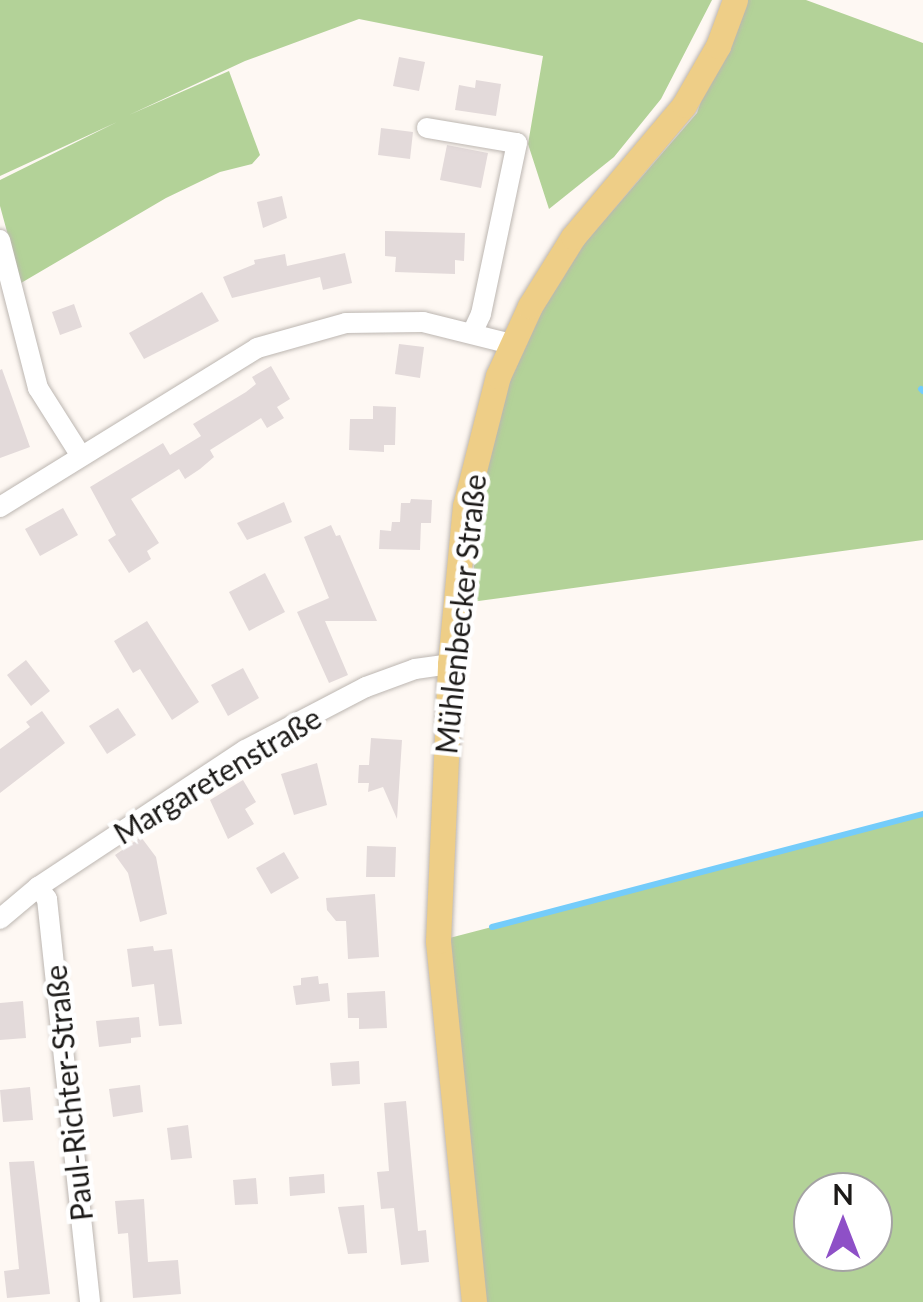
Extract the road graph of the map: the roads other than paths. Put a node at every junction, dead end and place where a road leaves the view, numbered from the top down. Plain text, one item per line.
1 (735, 0) edge
2 (427, 128) dead end
3 (0, 240) edge
4 (473, 332) junction
5 (512, 344) junction
6 (81, 456) junction
7 (0, 507) edge
8 (450, 664) junction
9 (38, 887) junction
10 (0, 919) edge
11 (90, 1302) edge
12 (474, 1302) edge

1 - 5 main road, Mühlenbecker Straße
2 - 4 street
3 - 6 street
4 - 5 street
4 - 6 street
5 - 8 main road, Mühlenbecker Straße
6 - 7 street
8 - 9 street, Margaretenstraße
8 - 12 main road, Mühlenbecker Straße
9 - 10 street, Margaretenstraße
9 - 11 street, Paul-Richter-Straße

